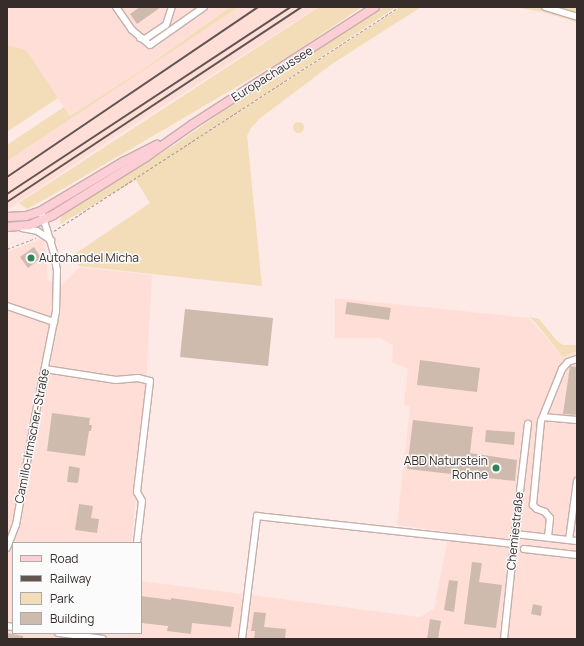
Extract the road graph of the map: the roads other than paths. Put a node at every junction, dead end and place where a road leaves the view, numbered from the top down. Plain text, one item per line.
1 (116, 7) edge
2 (172, 7) edge
3 (204, 7) edge
4 (375, 7) edge
5 (545, 7) edge
6 (577, 17) edge
7 (140, 38) junction
8 (169, 140) junction
9 (41, 211) junction
10 (7, 216) edge
11 (44, 220) junction
12 (7, 228) edge
13 (22, 228) junction
14 (47, 234) junction
15 (7, 306) edge
16 (54, 322) junction
17 (577, 359) edge
18 (45, 369) junction
19 (543, 417) junction
20 (577, 420) edge
21 (528, 424) dead end
22 (577, 481) edge
23 (514, 534) junction
24 (548, 538) junction
25 (569, 540) junction
26 (577, 541) edge
27 (137, 542) edge
28 (514, 544) junction
29 (9, 548) edge
30 (524, 549) dead end
31 (577, 556) edge
32 (66, 634) edge
33 (103, 639) edge
34 (242, 639) edge
35 (504, 639) edge

1 - 7 street
2 - 7 street
3 - 7 street
4 - 8 main road, Europachaussee
5 - 6 street
8 - 9 main road, Europachaussee
8 - 11 main road, Europachaussee
9 - 10 main road, Europachaussee
9 - 11 street, Camillo-Irmscher-Straße
11 - 13 main road, Europachaussee
11 - 14 street, Camillo-Irmscher-Straße
12 - 13 main road, Europachaussee
13 - 14 street
14 - 16 street, Camillo-Irmscher-Straße
15 - 16 street
16 - 18 street, Camillo-Irmscher-Straße
17 - 19 street
18 - 27 street
18 - 29 street, Camillo-Irmscher-Straße
19 - 20 street
19 - 24 street
21 - 23 street, Chemiestraße
22 - 25 street
23 - 24 street
23 - 28 street, Chemiestraße
24 - 25 street
25 - 26 street
28 - 34 street
28 - 35 street, Chemiestraße
30 - 31 street
32 - 33 street

